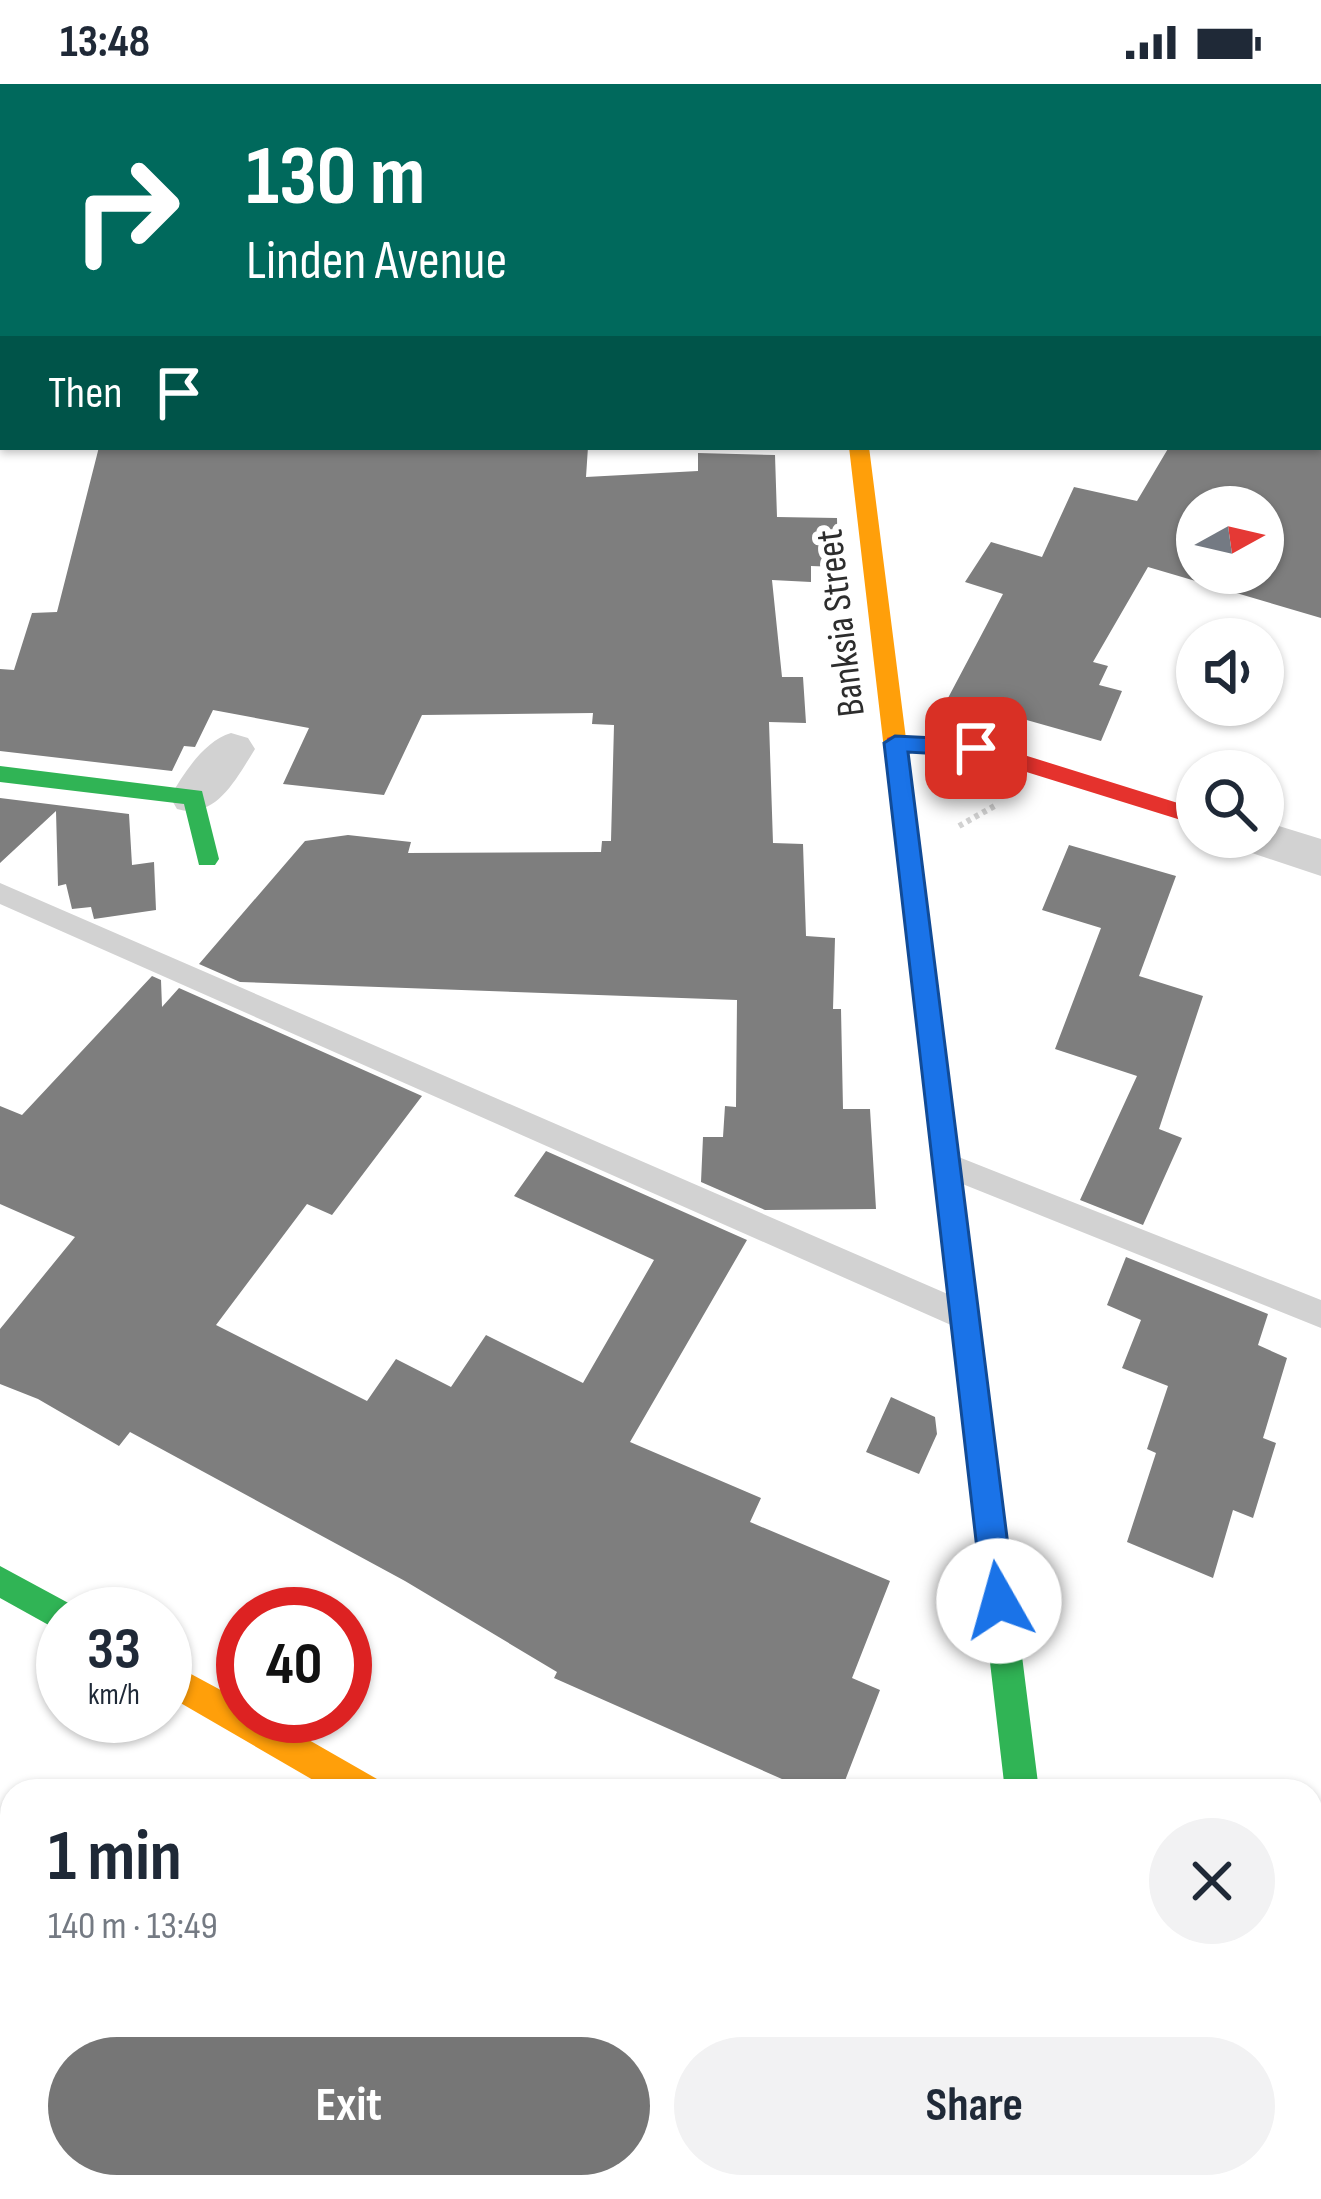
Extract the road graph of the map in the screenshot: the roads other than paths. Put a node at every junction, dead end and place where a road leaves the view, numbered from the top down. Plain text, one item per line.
1 (859, 450) edge
2 (895, 743) junction
3 (232, 748) dead end
4 (0, 774) edge
5 (194, 797) junction
6 (1176, 810) edge
7 (1284, 846) edge
8 (1321, 858) edge
9 (207, 859) dead end
10 (0, 893) edge
11 (946, 1164) junction
12 (1321, 1314) edge
13 (964, 1316) junction
14 (0, 1581) edge
15 (36, 1602) edge
16 (192, 1692) edge
17 (344, 1779) edge
18 (1021, 1779) edge

1 - 2 street, Banksia Street
2 - 6 street
2 - 11 street, Banksia Street
3 - 5 street
4 - 5 street
5 - 9 street
7 - 8 street
10 - 13 lane
11 - 12 lane
11 - 13 street, Banksia Street
13 - 18 street, Banksia Street
14 - 15 street
16 - 17 street

